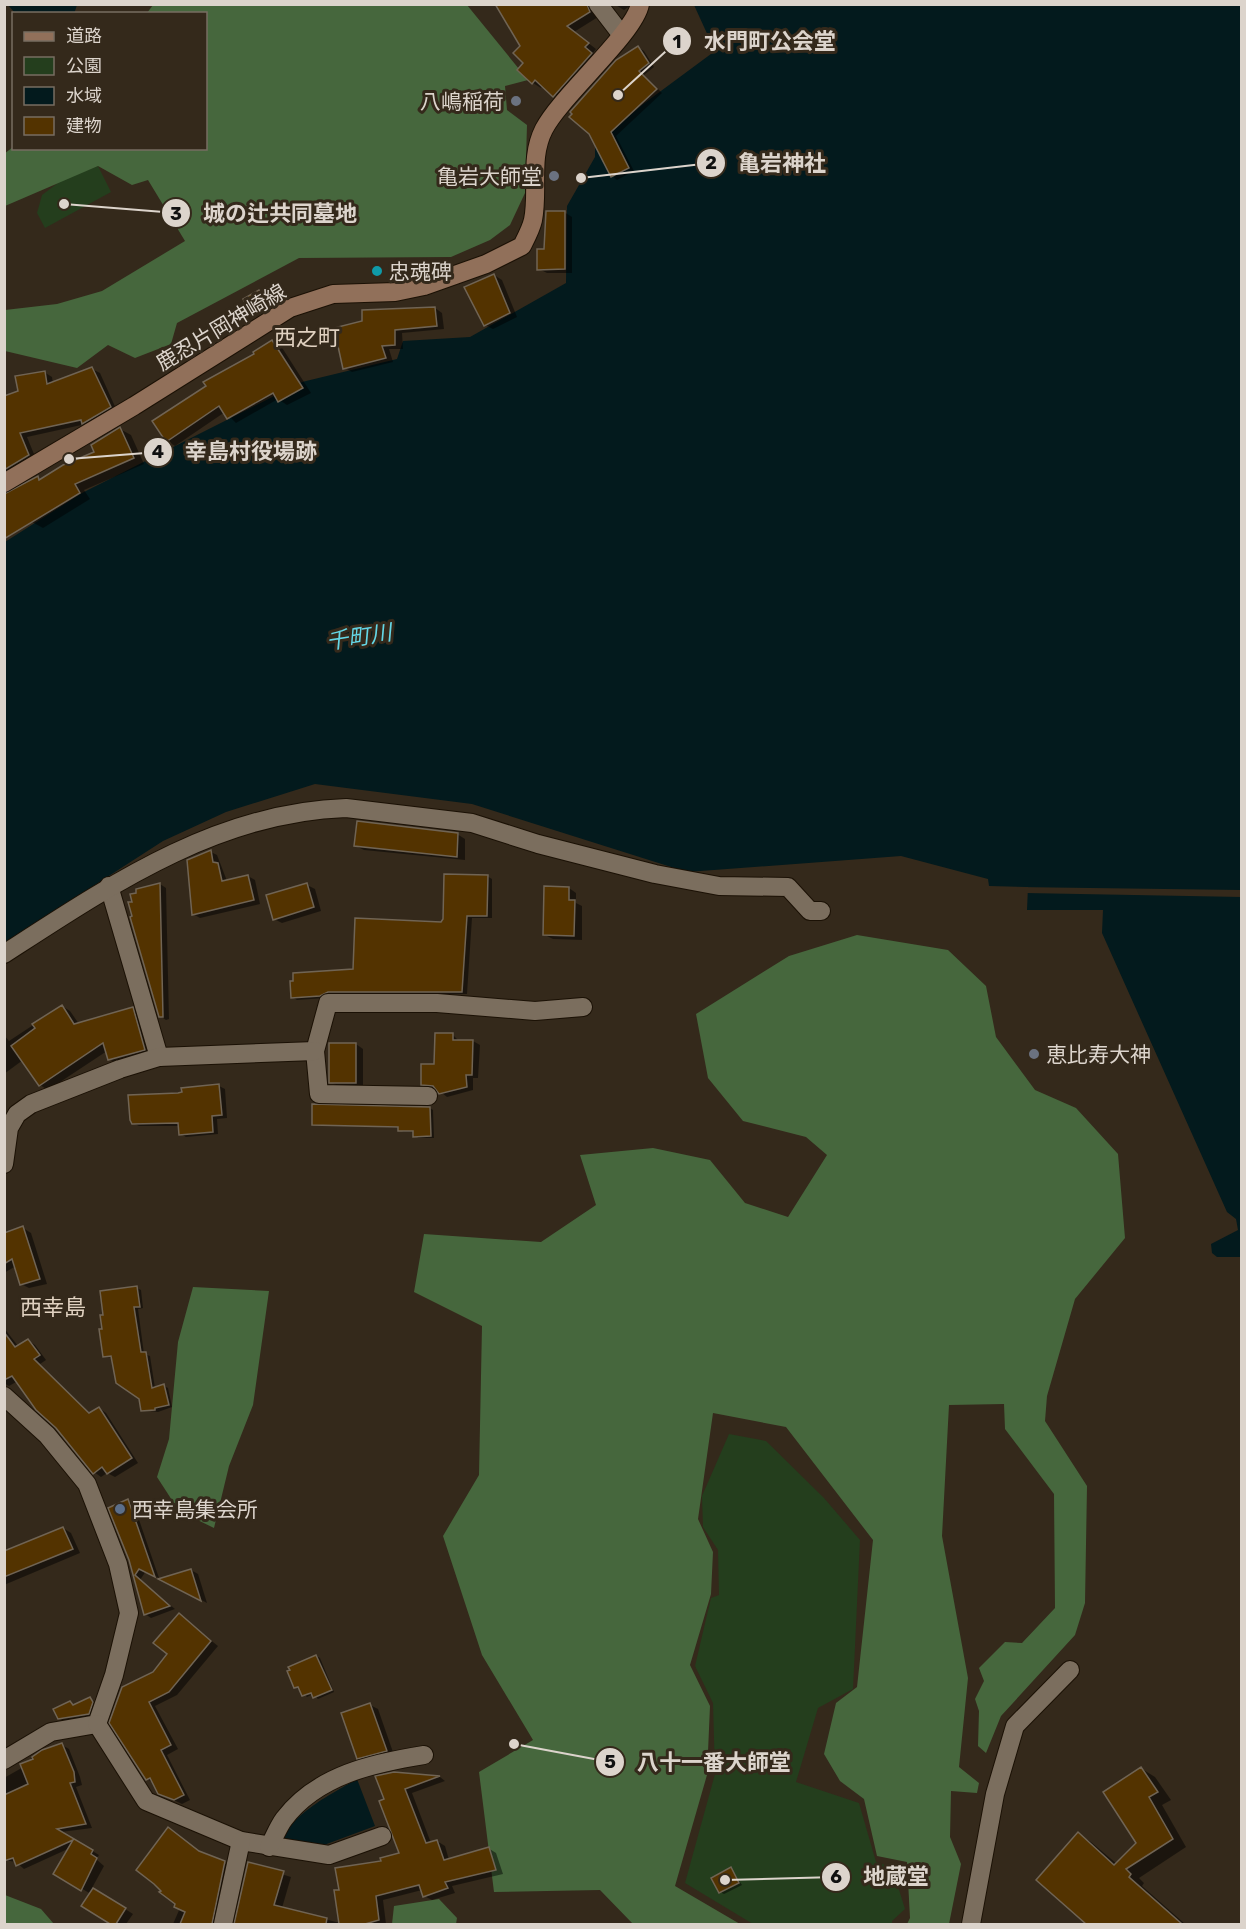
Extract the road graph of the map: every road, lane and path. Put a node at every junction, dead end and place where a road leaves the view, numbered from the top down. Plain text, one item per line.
1 (597, 4) edge
2 (640, 4) edge
3 (621, 34) junction
4 (4, 483) edge
5 (109, 886) junction
6 (821, 911) dead end
7 (4, 954) edge
8 (583, 1007) dead end
9 (315, 1052) junction
10 (159, 1057) junction
11 (428, 1096) dead end
12 (4, 1164) edge
13 (4, 1396) edge
14 (1070, 1670) dead end
15 (97, 1724) junction
16 (424, 1755) dead end
17 (4, 1760) edge
18 (382, 1836) dead end
19 (241, 1841) junction
20 (269, 1847) junction
21 (223, 1924) edge
22 (971, 1924) edge

1 - 3 street
2 - 3 main road, 鹿忍片岡神崎線
3 - 4 main road, 鹿忍片岡神崎線
5 - 6 street
5 - 7 street
5 - 10 street
8 - 9 street
9 - 10 street
9 - 11 street
10 - 12 street
13 - 15 street
14 - 22 street
15 - 17 street
15 - 19 street
16 - 20 street
18 - 20 street
19 - 20 street
19 - 21 street

